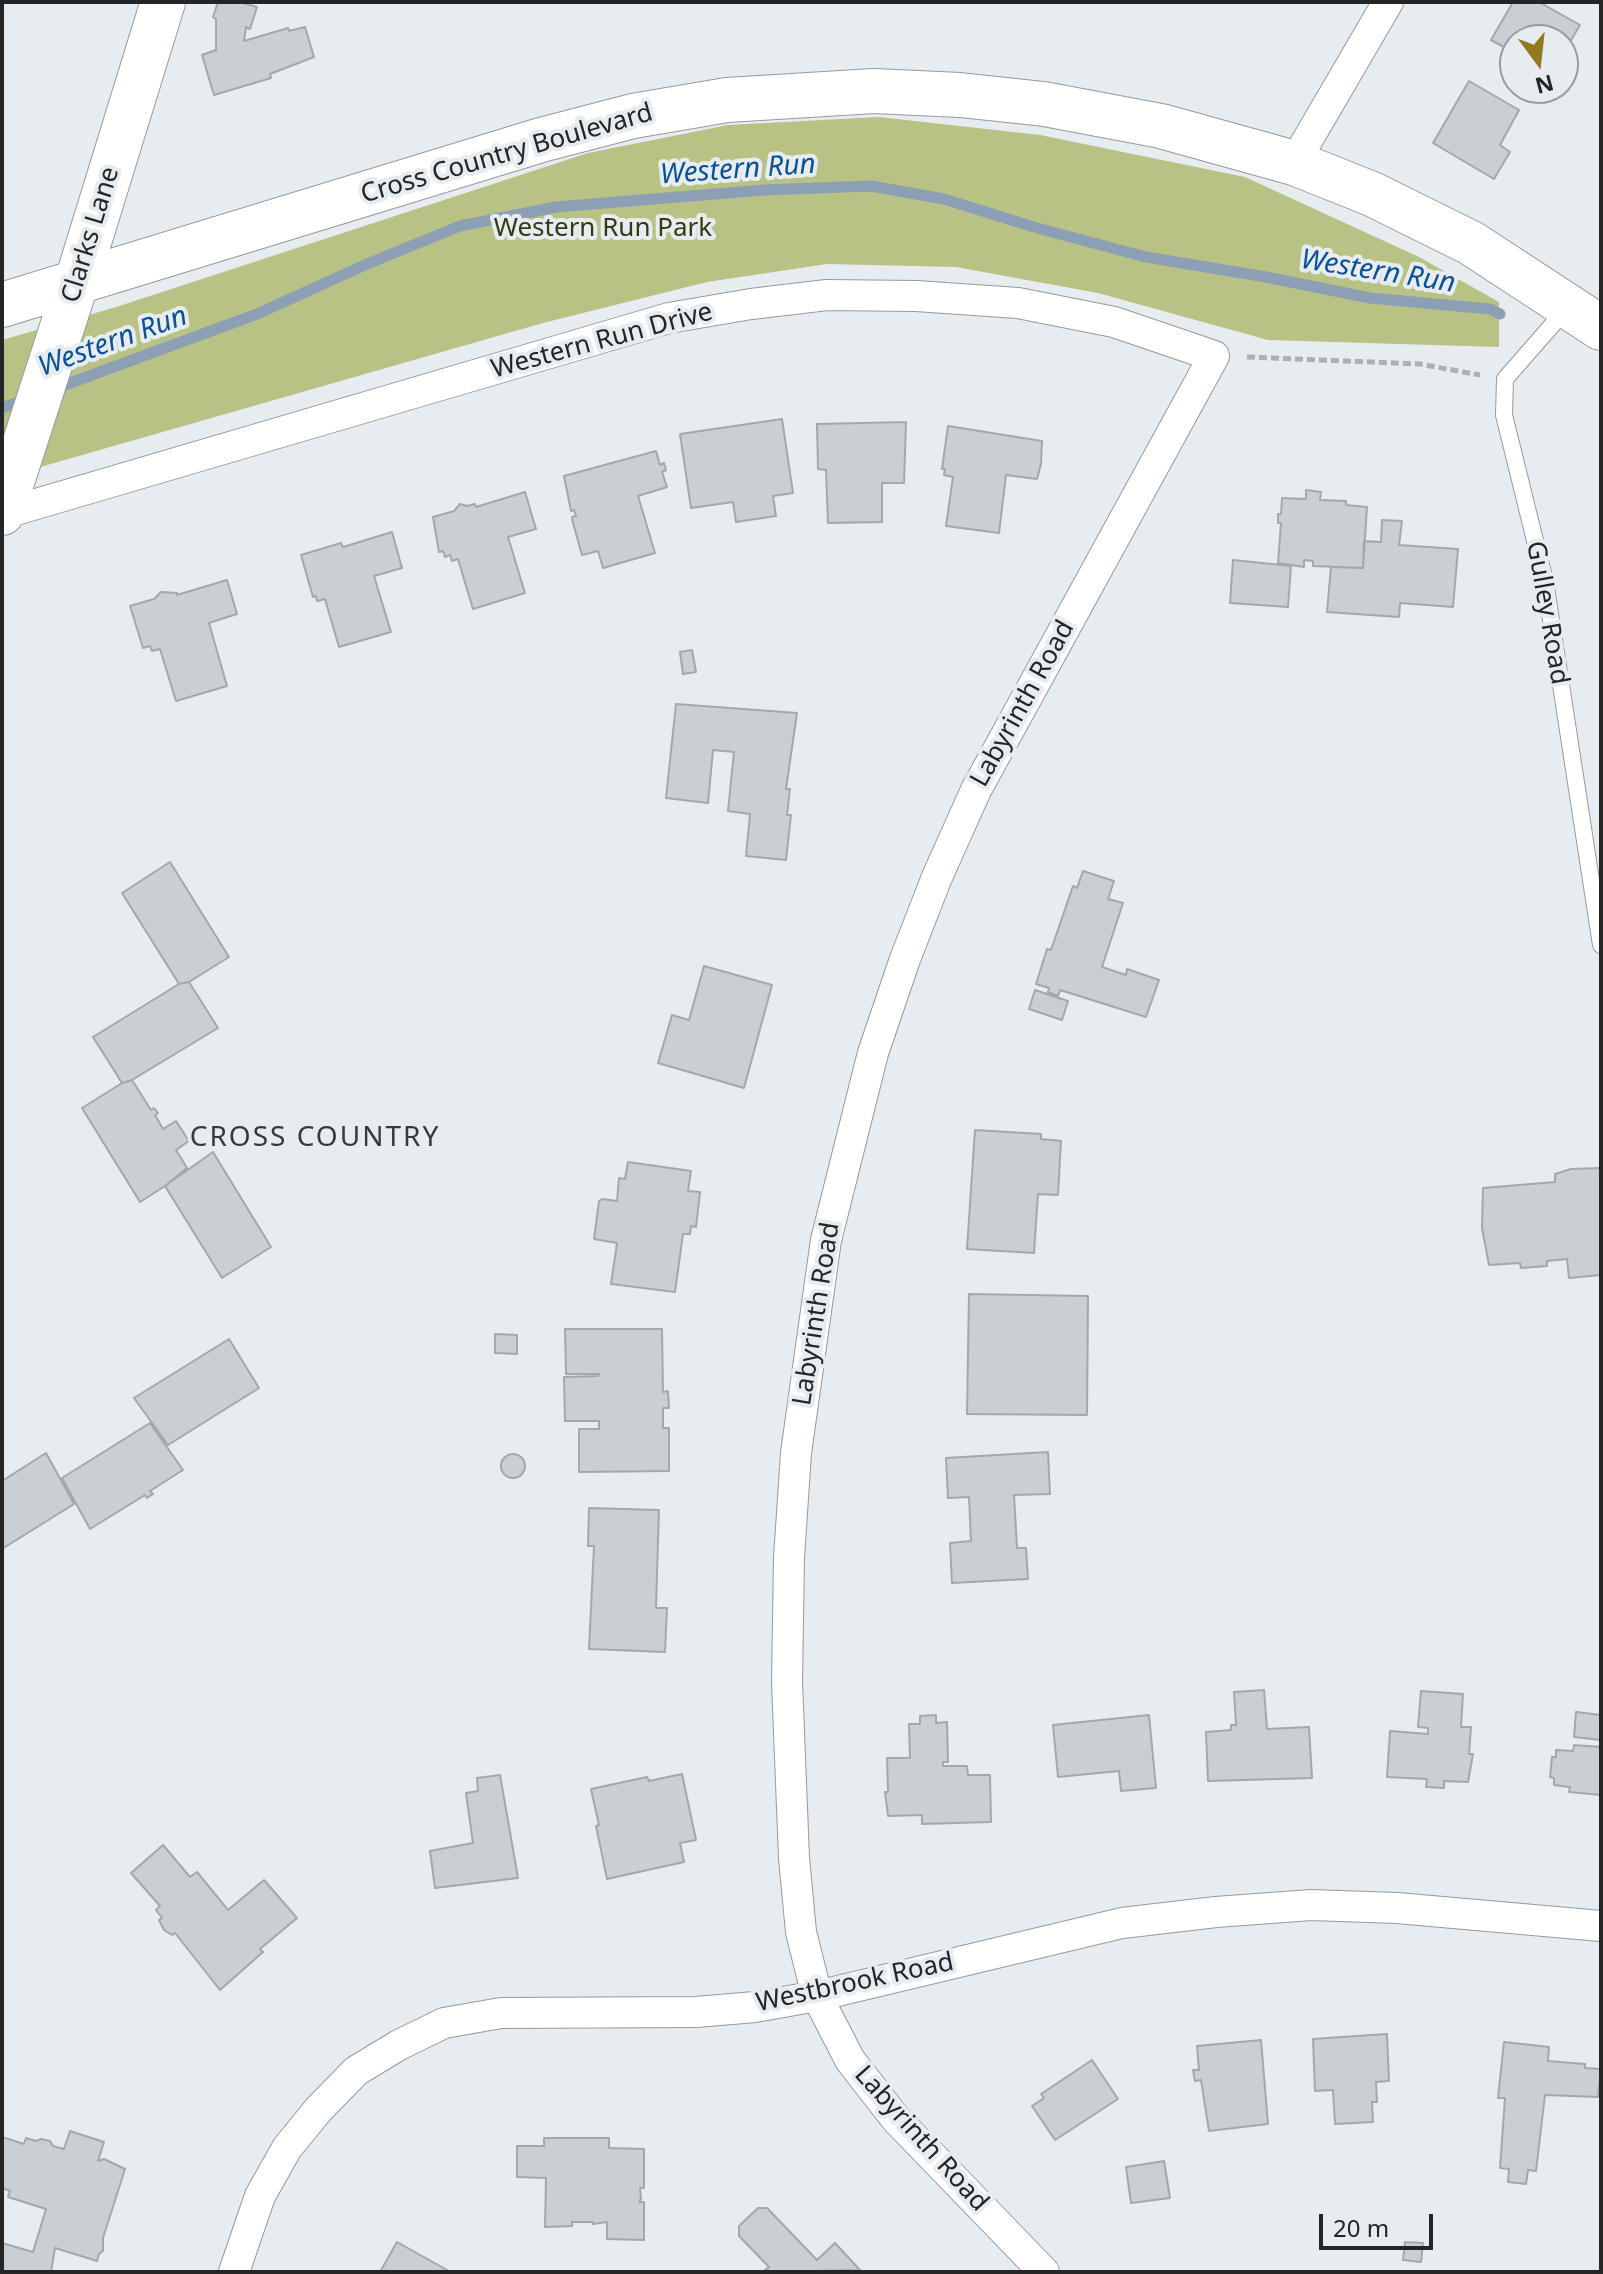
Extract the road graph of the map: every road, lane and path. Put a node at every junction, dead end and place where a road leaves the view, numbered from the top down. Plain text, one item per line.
1 (163, 2) edge
2 (1388, 2) edge
3 (1294, 163) junction
4 (77, 281) junction
5 (2, 305) edge
6 (1585, 317) edge
7 (1214, 356) junction
8 (1505, 379) junction
9 (2, 513) edge
10 (1601, 945) edge
11 (1601, 1926) edge
12 (817, 1996) junction
13 (234, 2272) edge
14 (1044, 2272) edge

1 - 4 main road, Clarks Lane
2 - 3 street
3 - 4 main road, Cross Country Boulevard
3 - 6 main road, Cross Country Boulevard
4 - 5 main road, Cross Country Boulevard
4 - 9 main road, Clarks Lane
6 - 8 lane
7 - 8 path
7 - 9 street, Western Run Drive
7 - 12 street, Labyrinth Road
8 - 10 lane, Gulley Road
11 - 12 street, Westbrook Road
12 - 13 street, Westbrook Road
12 - 14 street, Labyrinth Road

